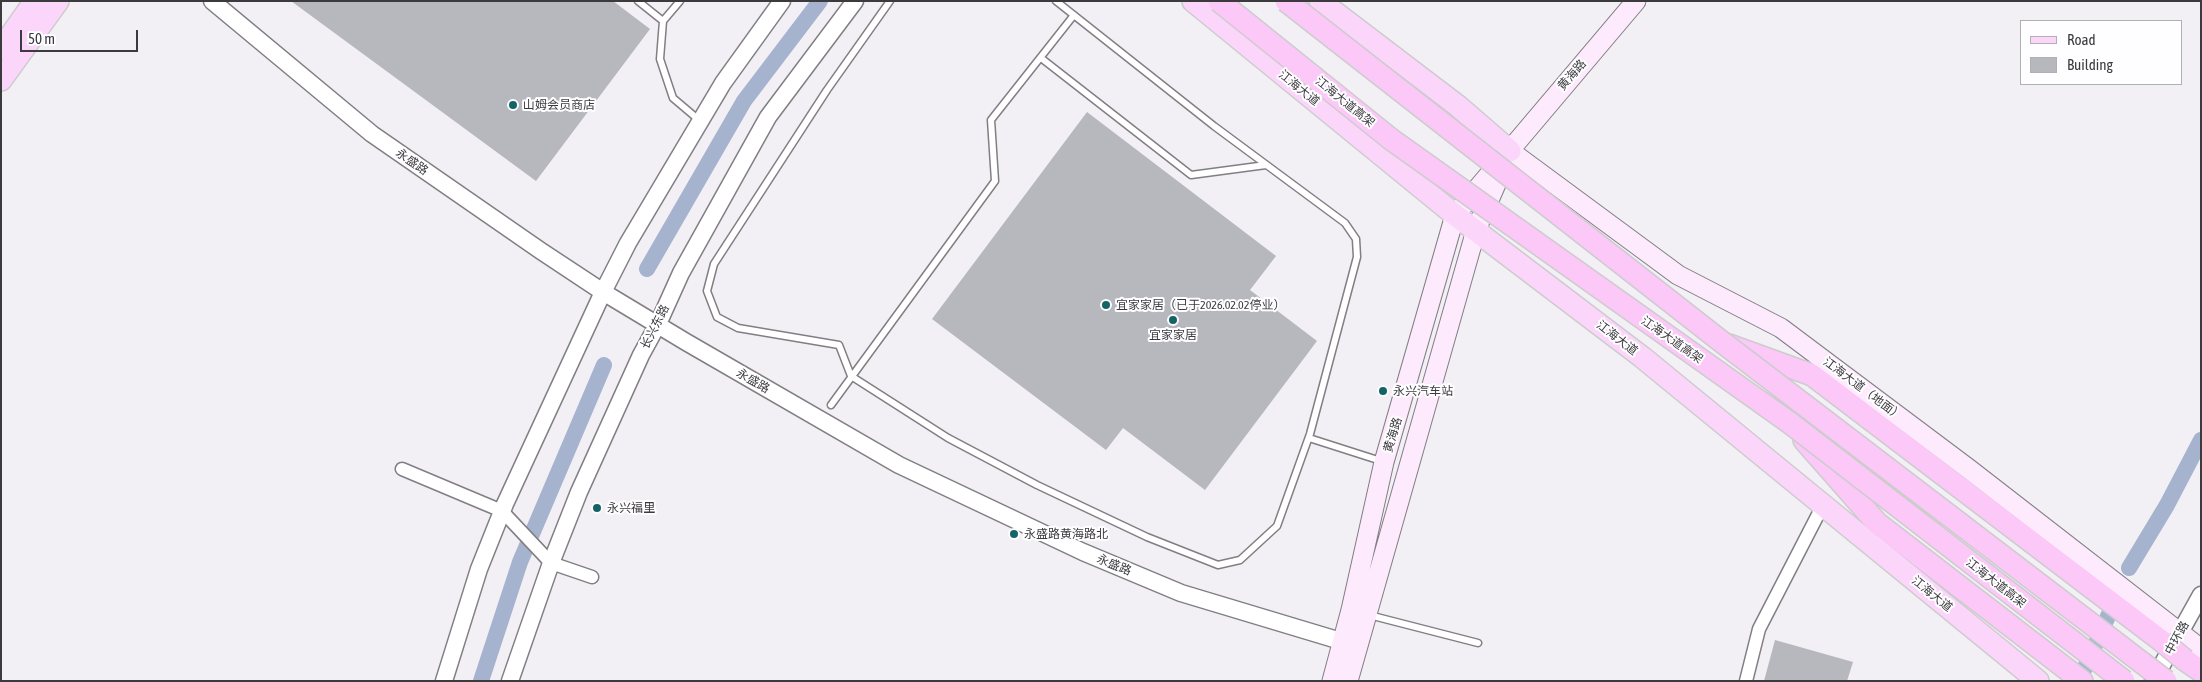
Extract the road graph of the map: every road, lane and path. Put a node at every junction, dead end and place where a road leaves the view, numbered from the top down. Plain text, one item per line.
1 (35, 1) edge
2 (58, 1) edge
3 (212, 1) edge
4 (638, 1) edge
5 (680, 1) edge
6 (782, 1) edge
7 (855, 1) edge
8 (890, 1) edge
9 (1056, 1) edge
10 (1193, 1) edge
11 (1219, 1) edge
12 (1286, 1) edge
13 (1320, 1) edge
14 (1636, 1) edge
15 (1074, 15) junction
16 (663, 21) junction
17 (1, 49) edge
18 (1041, 58) junction
19 (1, 80) edge
20 (700, 121) junction
21 (1510, 151) junction
22 (1266, 165) junction
23 (1455, 215) junction
24 (1476, 230) junction
25 (603, 292) junction
26 (658, 324) junction
27 (1722, 342) junction
28 (851, 376) junction
29 (831, 405) dead end
30 (1790, 423) junction
31 (1309, 438) junction
32 (1384, 462) junction
33 (402, 469) dead end
34 (1824, 505) junction
35 (502, 511) junction
36 (551, 563) junction
37 (592, 577) dead end
38 (2201, 595) edge
39 (1358, 612) junction
40 (2172, 638) junction
41 (1478, 643) dead end
42 (1350, 644) junction
43 (2196, 660) edge
44 (444, 681) edge
45 (510, 681) edge
46 (1332, 681) edge
47 (1348, 681) edge
48 (1746, 681) edge
49 (2038, 681) edge
50 (2082, 681) edge
51 (2124, 681) edge
52 (2153, 681) edge
53 (2166, 681) edge

1 - 17 main road
2 - 19 main road
3 - 25 street, 永盛路
4 - 16 lane
5 - 16 lane
6 - 20 street
7 - 26 street, 长兴东路
8 - 28 lane
9 - 15 lane
10 - 23 main road, 江海大道
11 - 30 highway, 江海大道高架, bridge
12 - 27 highway, 江海大道高架, bridge
13 - 21 main road
14 - 21 main road, 黄海路
15 - 18 lane
15 - 22 lane
16 - 20 lane
18 - 22 lane
18 - 28 lane
20 - 25 street
21 - 23 main road, 黄海路
21 - 24 main road, 黄海路
21 - 40 main road, 江海大道（地面）
22 - 31 lane
23 - 24 main road, 江海大道
23 - 32 main road, 黄海路
24 - 34 main road, 江海大道
24 - 39 main road, 黄海路
25 - 26 street, 永盛路
25 - 35 street
26 - 36 street, 长兴东路
26 - 42 street, 永盛路
27 - 40 highway
27 - 53 highway, 江海大道高架, bridge
28 - 29 lane
28 - 31 lane
30 - 50 highway, bridge
30 - 51 highway, 江海大道高架, bridge
31 - 32 lane
32 - 39 main road, 黄海路
33 - 35 street
34 - 48 street
34 - 49 main road, 江海大道
35 - 36 street
35 - 44 street
36 - 37 street
36 - 45 street, 长兴东路
38 - 40 street, 中环路
39 - 41 lane
39 - 42 main road, 黄海路
40 - 43 highway, bridge
40 - 52 street, 中环路
42 - 46 main road, 黄海路
42 - 47 main road, 黄海路

